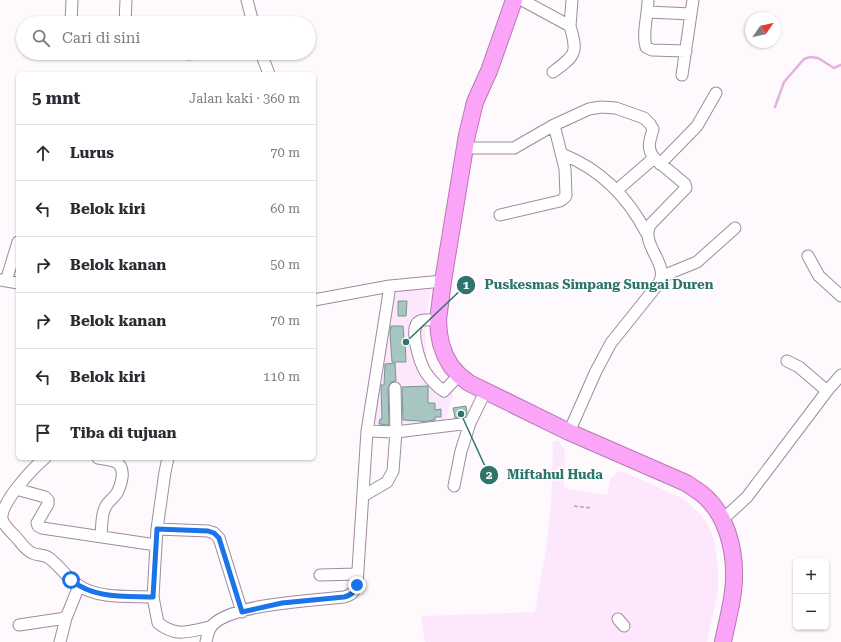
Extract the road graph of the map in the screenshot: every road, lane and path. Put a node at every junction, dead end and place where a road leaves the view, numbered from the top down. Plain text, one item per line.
1 (72, 0) edge
2 (126, 0) edge
3 (247, 0) edge
4 (514, 0) edge
5 (522, 0) edge
6 (572, 0) edge
7 (648, 0) edge
8 (693, 0) edge
9 (648, 12) junction
10 (691, 14) junction
11 (71, 16) edge
12 (125, 16) edge
13 (251, 16) edge
14 (570, 26) junction
15 (686, 51) junction
16 (264, 60) edge
17 (268, 72) edge
18 (553, 72) dead end
19 (682, 75) dead end
20 (716, 93) dead end
21 (554, 125) junction
22 (464, 148) junction
23 (562, 154) junction
24 (657, 161) junction
25 (617, 190) junction
26 (500, 215) dead end
27 (735, 228) dead end
28 (647, 234) junction
29 (16, 247) edge
30 (808, 256) dead end
31 (662, 278) junction
32 (3, 280) edge
33 (443, 281) junction
34 (16, 283) edge
35 (390, 286) junction
36 (841, 296) edge
37 (316, 300) edge
38 (438, 320) junction
39 (787, 361) dead end
40 (459, 375) junction
41 (841, 375) edge
42 (395, 388) dead end
43 (827, 391) junction
44 (485, 392) junction
45 (470, 423) junction
46 (367, 431) junction
47 (396, 432) junction
48 (569, 432) junction
49 (43, 460) edge
50 (107, 460) edge
51 (168, 460) edge
52 (454, 486) dead end
53 (16, 489) junction
54 (363, 496) junction
55 (574, 506) dead end
56 (591, 508) dead end
57 (1, 520) edge
58 (722, 520) junction
59 (157, 529) junction
60 (101, 536) junction
61 (156, 545) junction
62 (357, 574) junction
63 (320, 575) dead end
64 (79, 586) junction
65 (153, 597) junction
66 (242, 612) junction
67 (66, 618) junction
68 (19, 625) dead end
69 (211, 627) junction
70 (60, 642) edge
71 (206, 642) edge
72 (723, 642) edge

1 - 11 street
2 - 12 street
3 - 13 street
4 - 22 highway
5 - 14 street
6 - 14 street
7 - 9 street
8 - 10 street
9 - 10 street
9 - 15 street
10 - 15 street
14 - 18 street
15 - 19 street
16 - 17 street
20 - 24 street
21 - 22 street
21 - 23 street
21 - 24 street
22 - 33 highway
23 - 25 street
23 - 26 street
24 - 25 street
24 - 28 street
25 - 28 street
27 - 31 street
28 - 31 street
29 - 32 street
30 - 36 street
31 - 48 street
32 - 34 street
33 - 35 street
33 - 38 highway
35 - 37 street
35 - 46 street
38 - 40 highway
38 - 40 street
39 - 43 street
40 - 44 highway
41 - 43 street
42 - 47 street
43 - 58 street
44 - 45 street
44 - 48 highway
45 - 47 street
45 - 52 street
46 - 47 street
46 - 54 street
47 - 54 street
48 - 58 highway
49 - 53 street
50 - 60 street
51 - 59 street
53 - 57 street
53 - 60 street
54 - 62 street
55 - 56 path
57 - 64 street
58 - 72 highway
59 - 61 street
59 - 66 street
60 - 61 street
61 - 65 street
62 - 63 street
62 - 66 street
64 - 65 street
64 - 67 street
65 - 69 street
66 - 69 street
67 - 68 street
67 - 70 street
69 - 71 street

